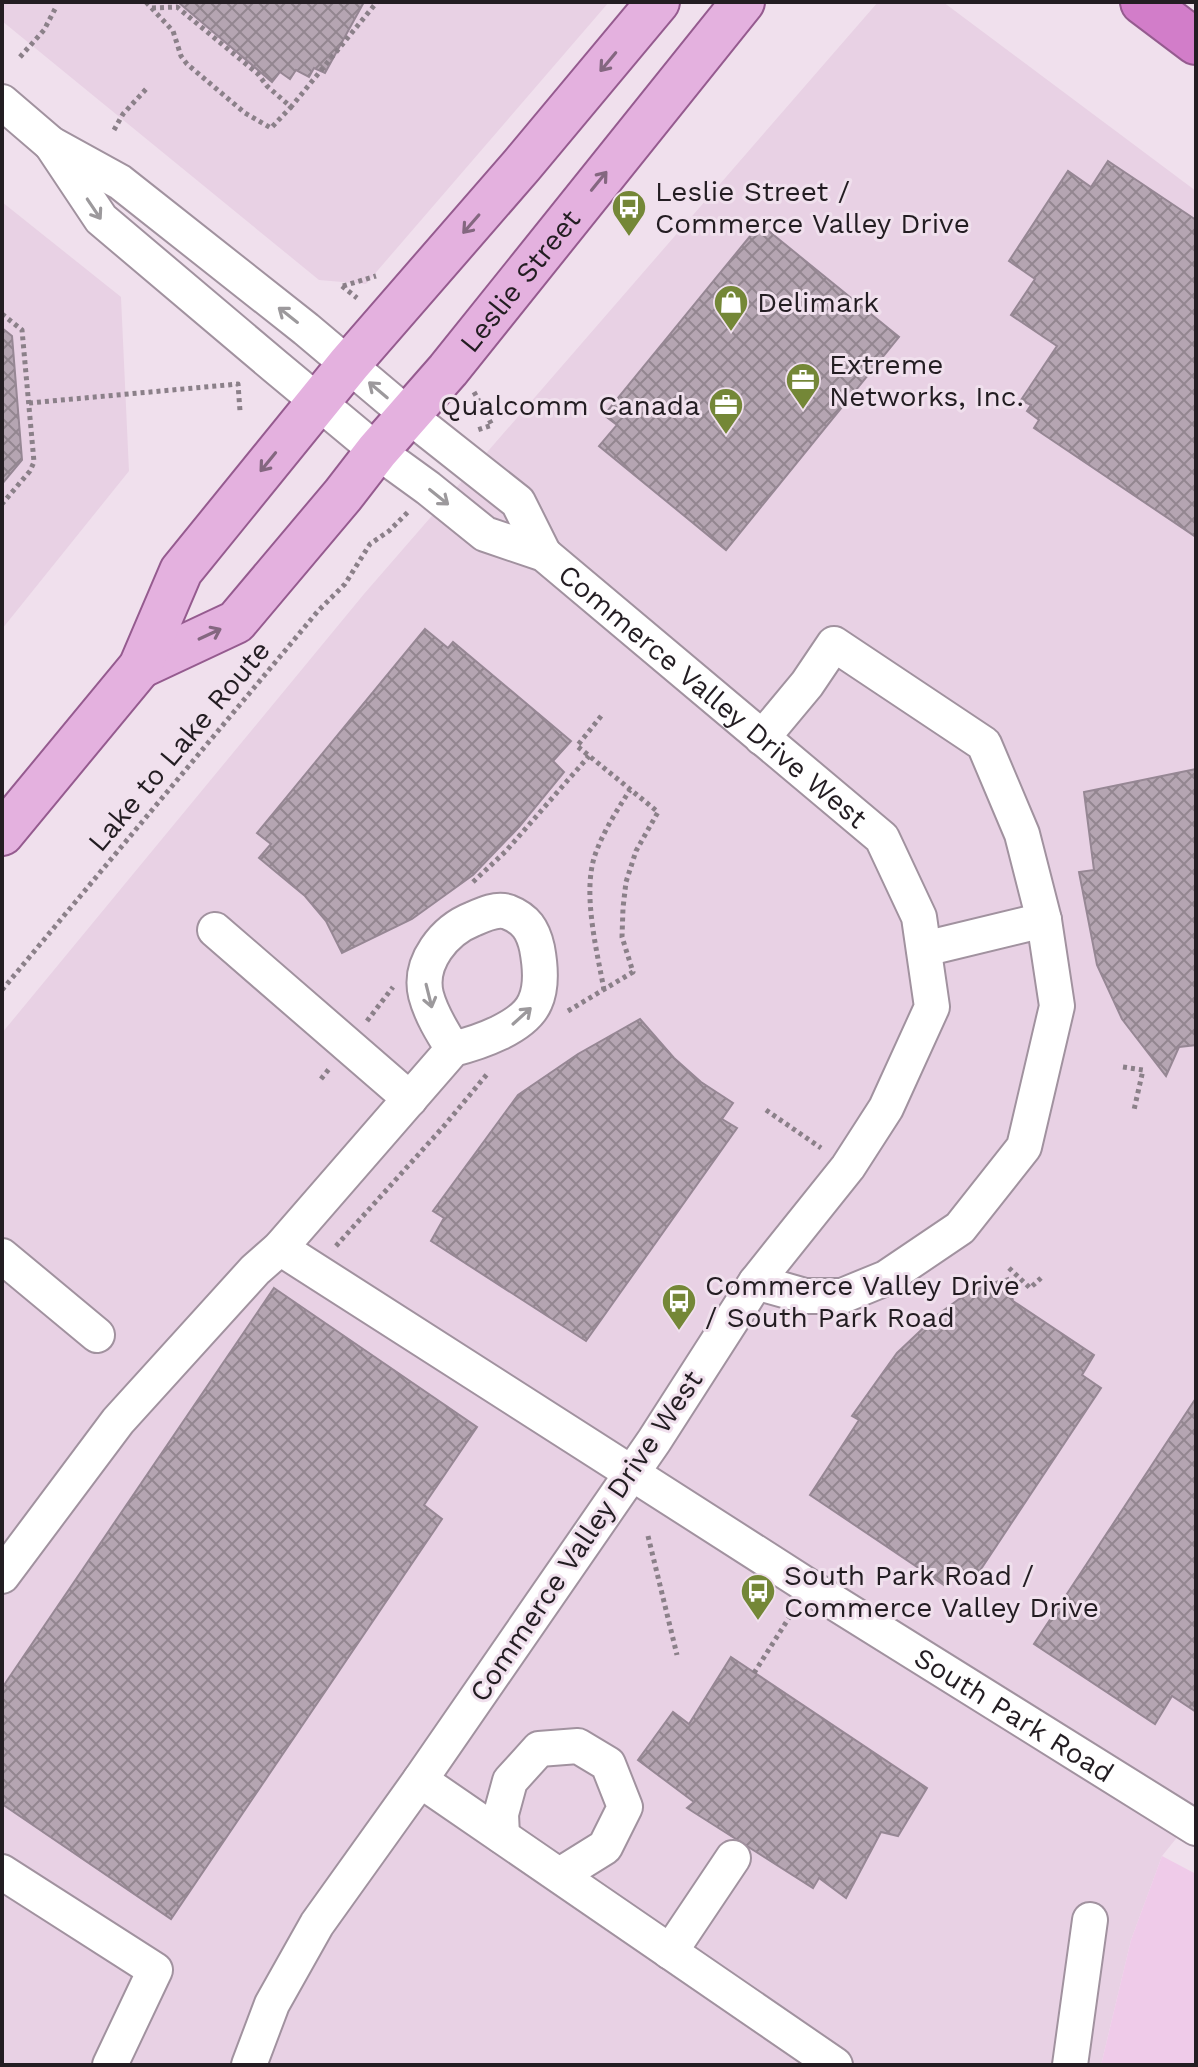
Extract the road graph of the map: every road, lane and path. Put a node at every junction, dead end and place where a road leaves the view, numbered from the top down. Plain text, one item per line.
1 (146, 2) edge
2 (377, 2) edge
3 (658, 2) edge
4 (743, 2) edge
5 (1143, 2) edge
6 (152, 8) junction
7 (55, 9) dead end
8 (1196, 42) edge
9 (20, 57) dead end
10 (148, 87) dead end
11 (2, 102) edge
12 (291, 107) junction
13 (114, 130) dead end
14 (51, 144) junction
15 (342, 286) dead end
16 (361, 301) dead end
17 (2, 314) edge
18 (349, 364) junction
19 (475, 393) dead end
20 (318, 402) junction
21 (29, 403) junction
22 (240, 411) dead end
23 (408, 415) junction
24 (475, 430) dead end
25 (377, 451) junction
26 (2, 504) edge
27 (406, 514) dead end
28 (544, 554) junction
29 (140, 667) junction
30 (602, 715) dead end
31 (762, 738) junction
32 (577, 746) dead end
33 (630, 790) dead end
34 (2, 834) edge
35 (1044, 920) junction
36 (215, 930) dead end
37 (924, 949) junction
38 (2, 990) edge
39 (604, 990) dead end
40 (356, 1011) dead end
41 (377, 1029) dead end
42 (453, 1049) dead end
43 (1123, 1067) dead end
44 (410, 1099) junction
45 (766, 1110) dead end
46 (1134, 1110) dead end
47 (848, 1167) junction
48 (280, 1248) junction
49 (2, 1256) edge
50 (1009, 1268) dead end
51 (1041, 1278) dead end
52 (756, 1282) junction
53 (97, 1335) dead end
54 (632, 1472) junction
55 (648, 1536) dead end
56 (2, 1576) edge
57 (808, 1586) junction
58 (677, 1655) dead end
59 (754, 1673) dead end
60 (420, 1780) junction
61 (1196, 1828) edge
62 (502, 1836) junction
63 (733, 1858) dead end
64 (2, 1872) edge
65 (560, 1875) junction
66 (1090, 1920) dead end
67 (670, 1952) junction
68 (110, 2065) edge
69 (249, 2065) edge
70 (835, 2065) edge
71 (1070, 2065) edge

1 - 6 path
2 - 12 path
3 -> 18 main road, Leslie Street
23 -> 4 main road, Leslie Street
5 - 8 highway
6 - 12 path
6 - 12 path
7 - 9 path
10 - 13 path
11 - 14 street
18 -> 14 street, Commerce Valley Drive West
14 -> 20 street, Commerce Valley Drive West
15 - 16 path
17 - 21 path
18 - 20 main road, Leslie Street
23 -> 18 street, Commerce Valley Drive West
19 - 24 path
20 - 25 street, Commerce Valley Drive West
20 -> 29 main road, Leslie Street
21 - 22 path
21 - 26 path
23 - 25 main road, Leslie Street
23 - 28 street, Commerce Valley Drive West
25 -> 28 street, Commerce Valley Drive West
29 -> 25 main road, Leslie Street
27 - 38 path, Lake to Lake Route
28 - 31 street, Commerce Valley Drive West
29 - 34 main road, Leslie Street
30 - 32 path
31 - 35 street
31 - 37 street, Commerce Valley Drive West
33 - 39 path
35 - 37 street
35 - 52 street
36 - 44 street
37 - 47 street, Commerce Valley Drive West
40 - 41 path
42 - 44 street
43 - 46 path
44 - 48 street
45 - 47 path
47 - 52 street, Commerce Valley Drive West
48 - 54 street, South Park Road
48 - 56 street
49 - 53 street
50 - 51 path
52 - 54 street, Commerce Valley Drive West
54 - 57 street, South Park Road
54 - 60 street, Commerce Valley Drive West
55 - 58 path
57 - 59 path
57 - 61 street, South Park Road
60 - 62 street
60 - 69 street, Commerce Valley Drive West
62 - 65 street
62 - 65 street
63 - 67 street
64 - 68 street
65 - 67 street
66 - 71 street
67 - 70 street

